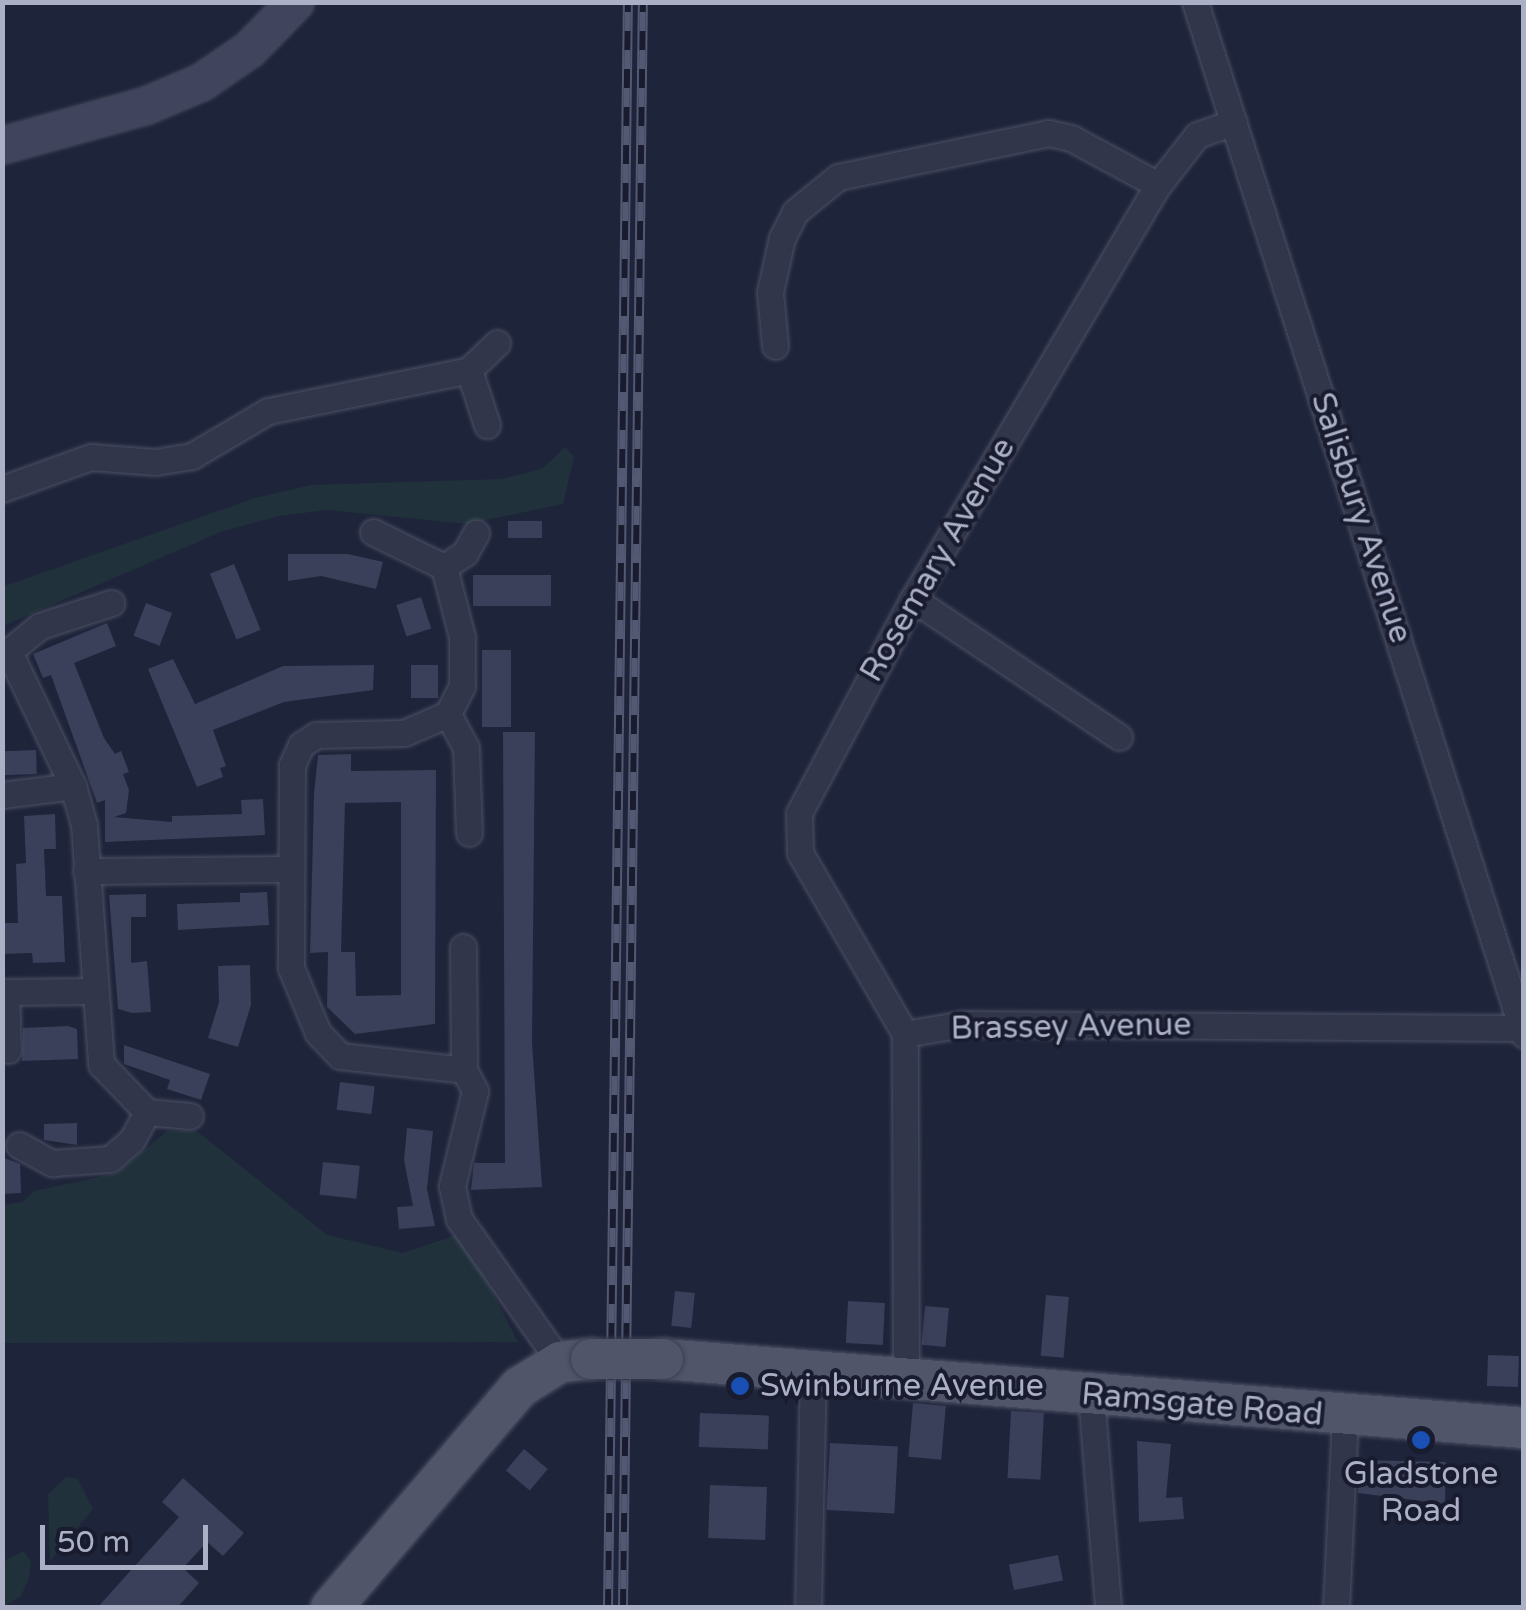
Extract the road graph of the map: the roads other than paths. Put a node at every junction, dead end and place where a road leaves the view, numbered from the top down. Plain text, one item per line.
1 (295, 2) edge
2 (1196, 2) edge
3 (1234, 122) junction
4 (2, 146) edge
5 (1158, 185) junction
6 (497, 343) dead end
7 (775, 346) dead end
8 (469, 370) junction
9 (487, 425) dead end
10 (2, 489) edge
11 (373, 532) dead end
12 (476, 534) dead end
13 (444, 567) junction
14 (913, 599) junction
15 (111, 603) dead end
16 (7, 657) edge
17 (448, 714) junction
18 (1119, 737) dead end
19 (73, 786) junction
20 (2, 795) edge
21 (469, 833) dead end
22 (289, 869) junction
23 (86, 872) junction
24 (462, 947) dead end
25 (93, 990) junction
26 (4, 992) edge
27 (1522, 1032) edge
28 (905, 1034) junction
29 (8, 1050) dead end
30 (464, 1070) junction
31 (147, 1112) junction
32 (190, 1116) dead end
33 (18, 1145) dead end
34 (575, 1360) junction
35 (813, 1371) junction
36 (906, 1378) junction
37 (1091, 1395) junction
38 (1346, 1418) junction
39 (1524, 1428) edge
40 (332, 1608) edge
41 (808, 1608) edge
42 (1108, 1608) edge
43 (1336, 1608) edge

1 - 4 street
2 - 3 street, Salisbury Avenue
3 - 5 street, Rosemary Avenue
3 - 27 street, Salisbury Avenue
5 - 7 street
5 - 14 street, Rosemary Avenue
6 - 8 street
8 - 9 street
8 - 10 street
11 - 13 street
12 - 13 street
13 - 17 street
14 - 18 street
14 - 28 street, Rosemary Avenue
15 - 16 street
16 - 19 street
17 - 21 street
17 - 22 street
19 - 20 street
19 - 23 street
22 - 23 street
22 - 30 street
23 - 25 street
24 - 30 street
25 - 26 street
25 - 31 street
26 - 29 street
27 - 28 street, Brassey Avenue
28 - 36 street, Brassey Avenue
30 - 34 street
31 - 32 street
31 - 33 street
34 - 35 main road, Ramsgate Road, bridge
34 - 40 main road
35 - 36 main road, Ramsgate Road
35 - 41 street
36 - 37 main road, Ramsgate Road
37 - 38 main road, Ramsgate Road
37 - 42 street
38 - 39 main road, Ramsgate Road
38 - 43 street

